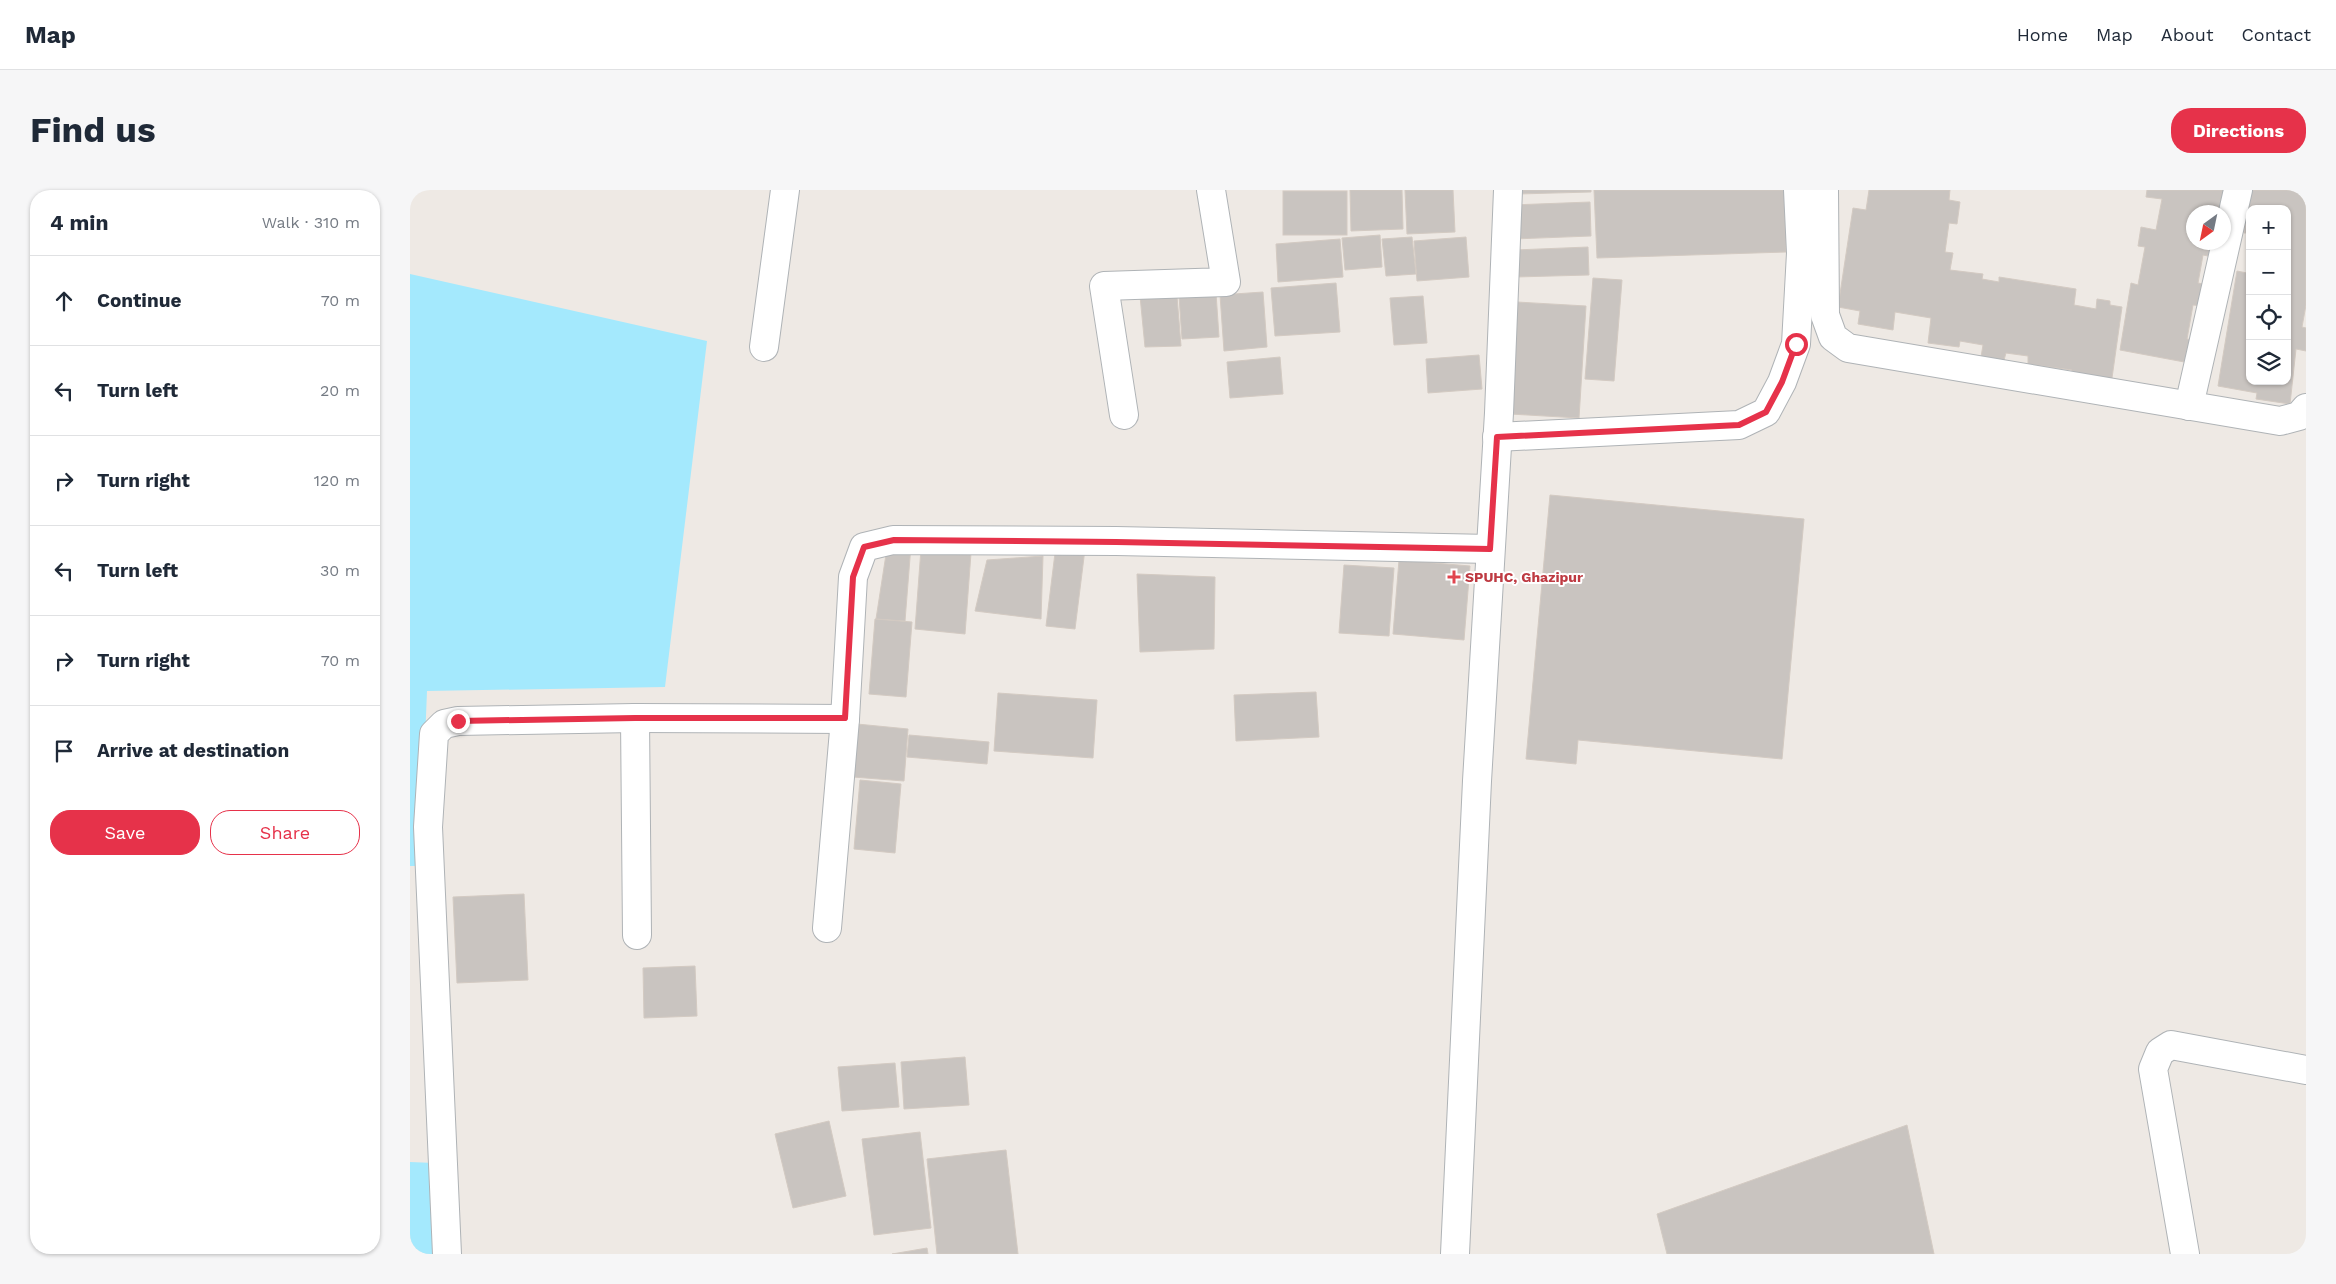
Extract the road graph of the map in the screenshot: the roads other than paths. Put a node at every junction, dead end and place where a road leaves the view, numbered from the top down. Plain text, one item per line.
1 (785, 190) edge
2 (1211, 190) edge
3 (1508, 190) edge
4 (1798, 190) edge
5 (1824, 190) edge
6 (2238, 190) edge
7 (764, 347) dead end
8 (2189, 406) junction
9 (2306, 408) edge
10 (1124, 415) dead end
11 (1497, 437) junction
12 (1490, 549) junction
13 (635, 718) junction
14 (845, 718) junction
15 (827, 928) dead end
16 (637, 935) dead end
17 (2306, 1070) edge
18 (447, 1254) edge
19 (1455, 1254) edge
20 (2185, 1254) edge

1 - 7 street
2 - 10 street
3 - 11 street
4 - 11 street
5 - 8 street
6 - 8 street
8 - 9 street
11 - 12 street
12 - 14 street
12 - 19 street
13 - 14 street
13 - 16 street
13 - 18 street
14 - 15 street
17 - 20 street

